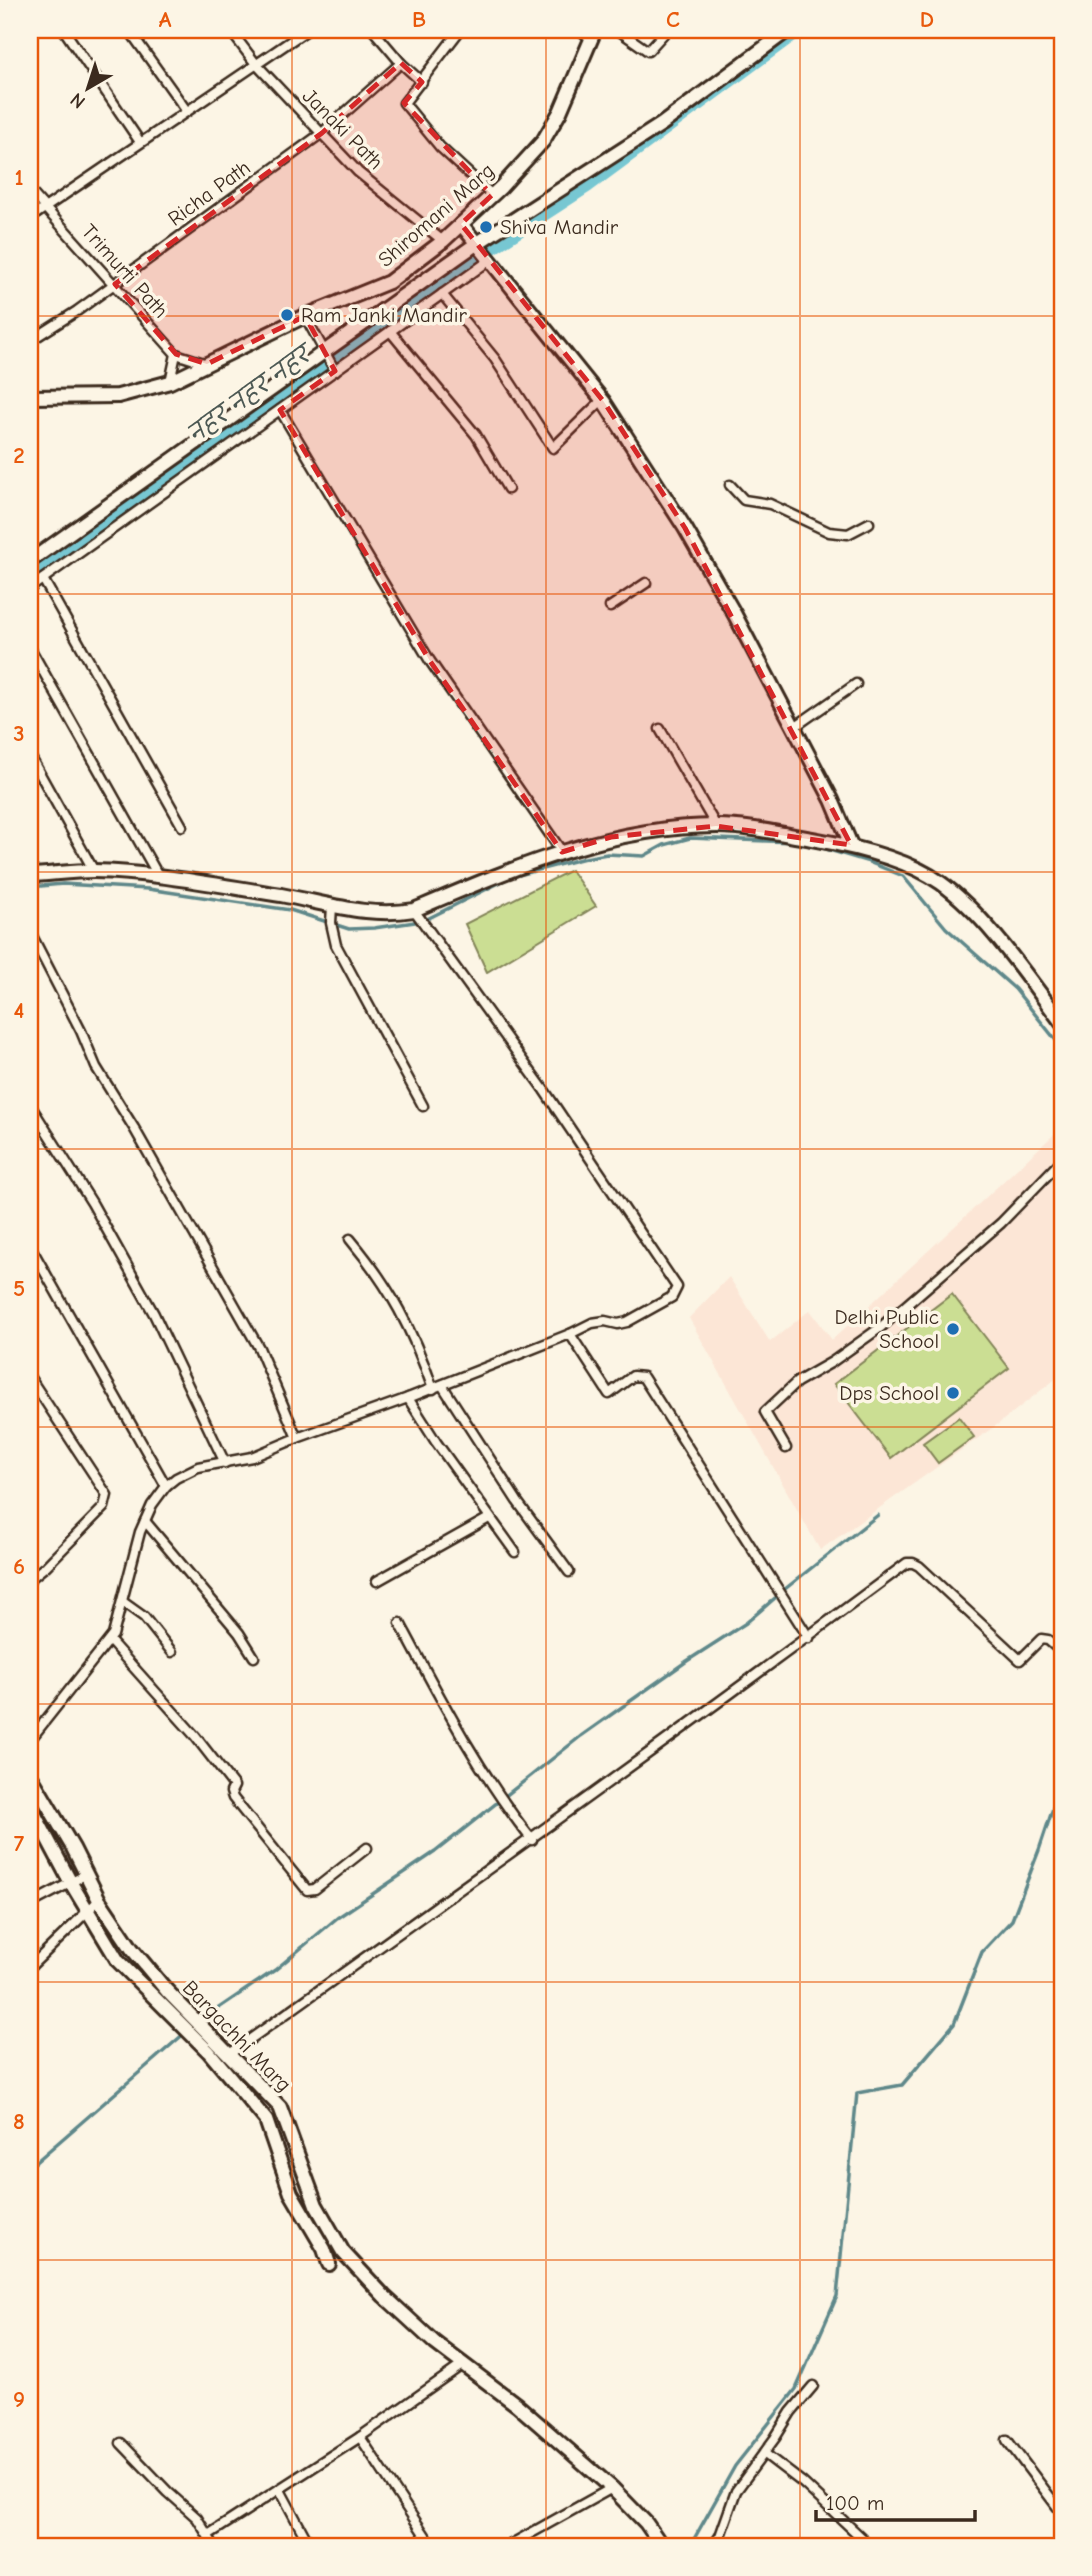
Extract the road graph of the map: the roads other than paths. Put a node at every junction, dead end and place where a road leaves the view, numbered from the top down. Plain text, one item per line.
1 (64, 30) edge
2 (129, 30) edge
3 (230, 30) edge
4 (307, 30) edge
5 (373, 30) edge
6 (460, 30) edge
7 (580, 30) edge
8 (618, 30) edge
9 (667, 30) edge
10 (789, 30) edge
11 (593, 34) edge
12 (401, 63) junction
13 (256, 64) junction
14 (422, 82) junction
15 (186, 110) junction
16 (323, 133) junction
17 (140, 142) junction
18 (30, 191) edge
19 (492, 195) junction
20 (43, 208) junction
21 (30, 218) edge
22 (461, 224) junction
23 (443, 241) junction
24 (484, 253) junction
25 (115, 284) junction
26 (442, 295) junction
27 (305, 316) junction
28 (390, 331) junction
29 (30, 341) edge
30 (325, 352) junction
31 (176, 354) junction
32 (207, 364) junction
33 (335, 371) junction
34 (170, 382) junction
35 (30, 397) edge
36 (602, 400) junction
37 (280, 410) junction
38 (730, 485) dead end
39 (508, 489) dead end
40 (869, 523) dead end
41 (30, 561) edge
42 (43, 579) junction
43 (646, 583) dead end
44 (30, 588) edge
45 (610, 607) dead end
46 (30, 648) edge
47 (856, 684) dead end
48 (793, 728) junction
49 (660, 729) dead end
50 (30, 756) edge
51 (183, 826) dead end
52 (716, 826) junction
53 (851, 845) junction
54 (562, 852) junction
55 (94, 871) junction
56 (30, 876) edge
57 (160, 877) junction
58 (332, 906) junction
59 (414, 910) junction
60 (30, 932) edge
61 (1062, 1023) edge
62 (30, 1105) edge
63 (423, 1106) dead end
64 (1062, 1160) edge
65 (350, 1239) dead end
66 (30, 1246) edge
67 (570, 1334) junction
68 (30, 1378) edge
69 (442, 1385) junction
70 (432, 1389) junction
71 (408, 1398) junction
72 (297, 1437) junction
73 (786, 1448) dead end
74 (225, 1463) junction
75 (166, 1486) junction
76 (489, 1518) junction
77 (145, 1521) junction
78 (515, 1552) dead end
79 (569, 1572) dead end
80 (30, 1578) edge
81 (377, 1581) dead end
82 (123, 1602) junction
83 (400, 1623) dead end
84 (809, 1638) junction
85 (110, 1641) junction
86 (172, 1652) dead end
87 (1062, 1652) edge
88 (254, 1657) dead end
89 (30, 1740) edge
90 (30, 1775) edge
91 (36, 1817) dead end
92 (532, 1840) junction
93 (367, 1848) dead end
94 (85, 1875) junction
95 (71, 1883) junction
96 (99, 1900) junction
97 (30, 1904) edge
98 (88, 1912) junction
99 (30, 1967) edge
100 (228, 2055) junction
101 (330, 2264) dead end
102 (462, 2365) junction
103 (813, 2386) dead end
104 (360, 2437) junction
105 (1007, 2440) dead end
106 (121, 2443) dead end
107 (765, 2454) junction
108 (612, 2488) junction
109 (280, 2490) junction
110 (1062, 2513) edge
111 (208, 2535) junction
112 (426, 2538) junction
113 (864, 2540) dead end
114 (215, 2546) edge
115 (310, 2546) edge
116 (407, 2546) edge
117 (432, 2546) edge
118 (508, 2546) edge
119 (658, 2546) edge
120 (713, 2546) edge

1 - 17 street
2 - 15 street
3 - 13 street, Janaki Path
4 - 13 street
5 - 12 street
6 - 14 street
7 - 11 street
8 - 9 street
10 - 24 street
11 - 19 street, Shiromani Marg
12 - 14 street
12 - 16 street, Richa Path
13 - 15 street
13 - 16 street, Janaki Path
14 - 19 street
15 - 17 street
16 - 23 street, Janaki Path
16 - 25 street, Richa Path
17 - 20 street
18 - 20 street, Trimurti Path
19 - 22 street, Shiromani Marg
20 - 21 street
20 - 25 street, Trimurti Path
22 - 23 street, Shiromani Marg
22 - 24 street
23 - 27 street, Shiromani Marg
24 - 26 street
24 - 30 street
24 - 36 street
25 - 29 street, Richa Path
25 - 31 street, Trimurti Path
26 - 28 street
26 - 36 street
27 - 30 street
27 - 32 street, Shiromani Marg
28 - 33 street
28 - 39 street
30 - 33 street
30 - 41 street
31 - 32 street
31 - 34 street
32 - 34 street, Shiromani Marg
33 - 37 street
34 - 35 street, Shiromani Marg
36 - 48 street
37 - 42 street
37 - 54 street
38 - 40 street
42 - 44 street
42 - 51 street
43 - 45 street
46 - 57 street
47 - 48 street
48 - 53 street
49 - 52 street
50 - 55 street
52 - 53 street
52 - 54 street
53 - 61 street
54 - 59 street
55 - 56 street
55 - 57 street
57 - 58 street
58 - 59 street
58 - 63 street
59 - 67 street
60 - 72 street
62 - 74 street
64 - 73 street
65 - 70 street
66 - 75 street
67 - 69 street
67 - 84 street
68 - 80 street
69 - 70 street
69 - 79 street
70 - 71 street
71 - 72 street
71 - 76 street
72 - 74 street
74 - 75 street
75 - 77 street
76 - 78 street
76 - 81 street
77 - 82 street
77 - 88 street
82 - 85 street
82 - 86 street
83 - 92 street
84 - 87 street
84 - 92 street
85 - 89 street
85 - 93 street
90 - 94 street, Bargachhi Marg
91 - 95 street
92 - 100 street
94 - 95 street
94 - 96 street, Bargachhi Marg
95 - 97 street
95 - 98 street
96 - 98 street
96 - 100 street, Bargachhi Marg
98 - 99 street
98 - 101 street
100 - 102 street, Bargachhi Marg
102 - 104 street
102 - 108 street, Bargachhi Marg
103 - 107 street
104 - 109 street
104 - 112 street
105 - 110 street
106 - 111 street
107 - 113 street
107 - 120 street
108 - 118 street
108 - 119 street, Bargachhi Marg
109 - 111 street
109 - 115 street
111 - 114 street
112 - 116 street
112 - 117 street

